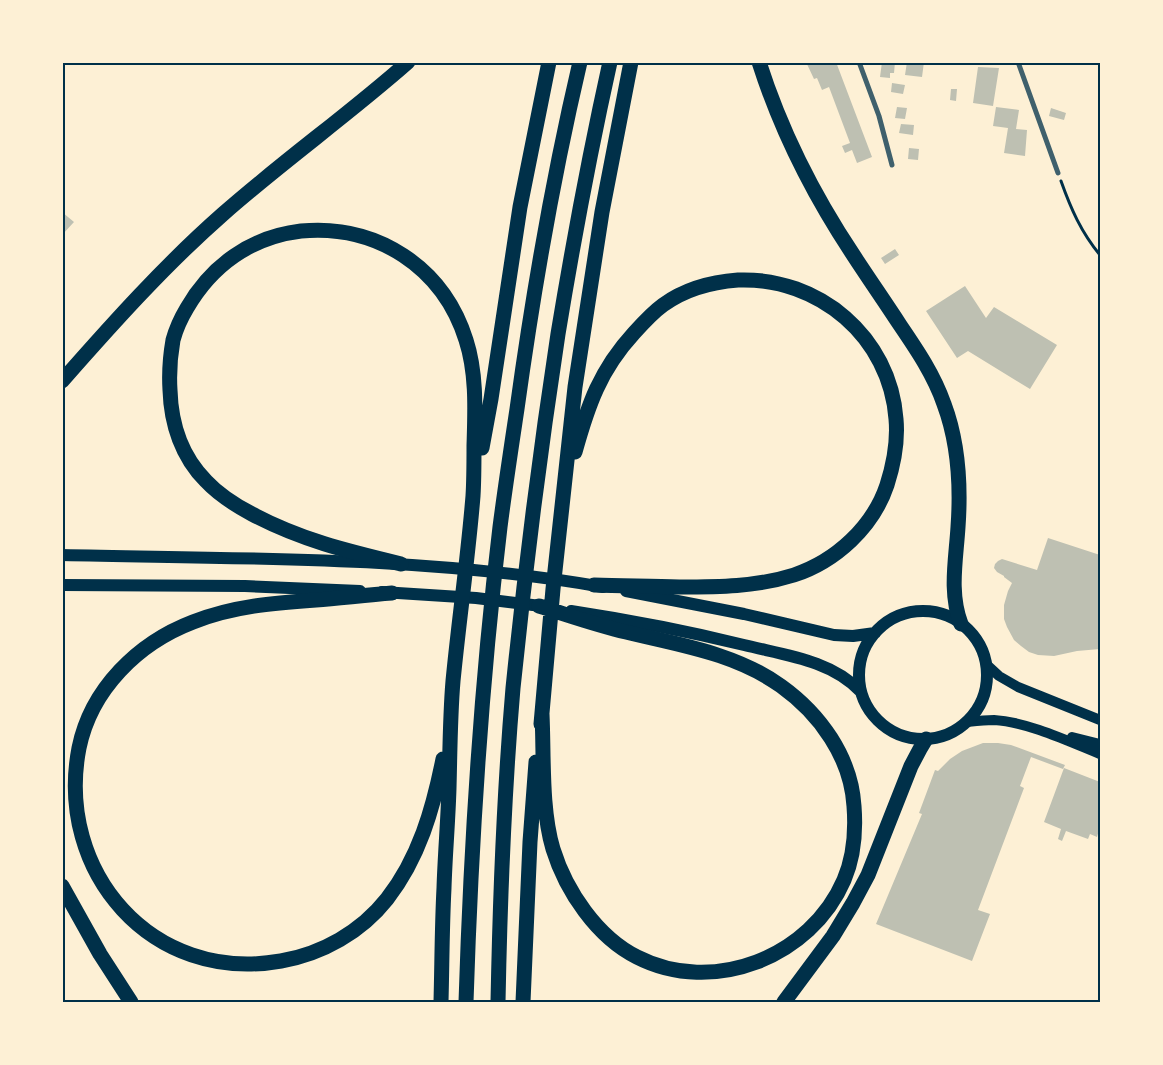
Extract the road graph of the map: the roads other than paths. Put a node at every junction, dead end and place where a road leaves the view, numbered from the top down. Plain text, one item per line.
1 (408, 62) edge
2 (549, 62) edge
3 (580, 62) edge
4 (610, 62) edge
5 (631, 62) edge
6 (759, 62) edge
7 (859, 62) edge
8 (1018, 62) edge
9 (892, 165) dead end
10 (1058, 173) road end
11 (62, 381) edge
12 (473, 494) junction
13 (563, 499) junction
14 (62, 555) edge
15 (401, 564) junction
16 (62, 585) edge
17 (594, 585) junction
18 (392, 593) junction
19 (539, 606) joint
20 (591, 618) junction
21 (961, 624) junction
22 (874, 633) junction
23 (986, 664) junction
24 (860, 691) junction
25 (542, 714) junction
26 (451, 716) junction
27 (1100, 720) edge
28 (966, 722) junction
29 (1027, 726) junction
30 (926, 739) junction
31 (1100, 744) edge
32 (1100, 754) edge
33 (62, 886) edge
34 (131, 1002) edge
35 (441, 1002) edge
36 (466, 1002) edge
37 (498, 1002) edge
38 (523, 1002) edge
39 (784, 1002) edge

1 - 11 highway
2 - 12 highway
3 - 36 highway
4 - 37 highway
5 - 13 highway
6 - 21 highway
7 - 9 street
8 - 10 street
12 - 15 highway
12 - 26 highway
13 - 17 highway
13 - 25 highway
14 - 15 main road
15 - 17 main road
16 - 18 main road
17 - 22 main road
18 - 19 main road
18 - 26 highway
19 - 20 highway
20 - 24 main road
20 - 25 highway
21 - 22 main road
21 - 23 main road
22 - 24 main road
23 - 27 main road
23 - 28 main road
24 - 30 main road
25 - 38 highway
26 - 35 highway
28 - 29 main road
28 - 30 main road
29 - 31 main road
29 - 32 main road
30 - 39 highway
33 - 34 highway

